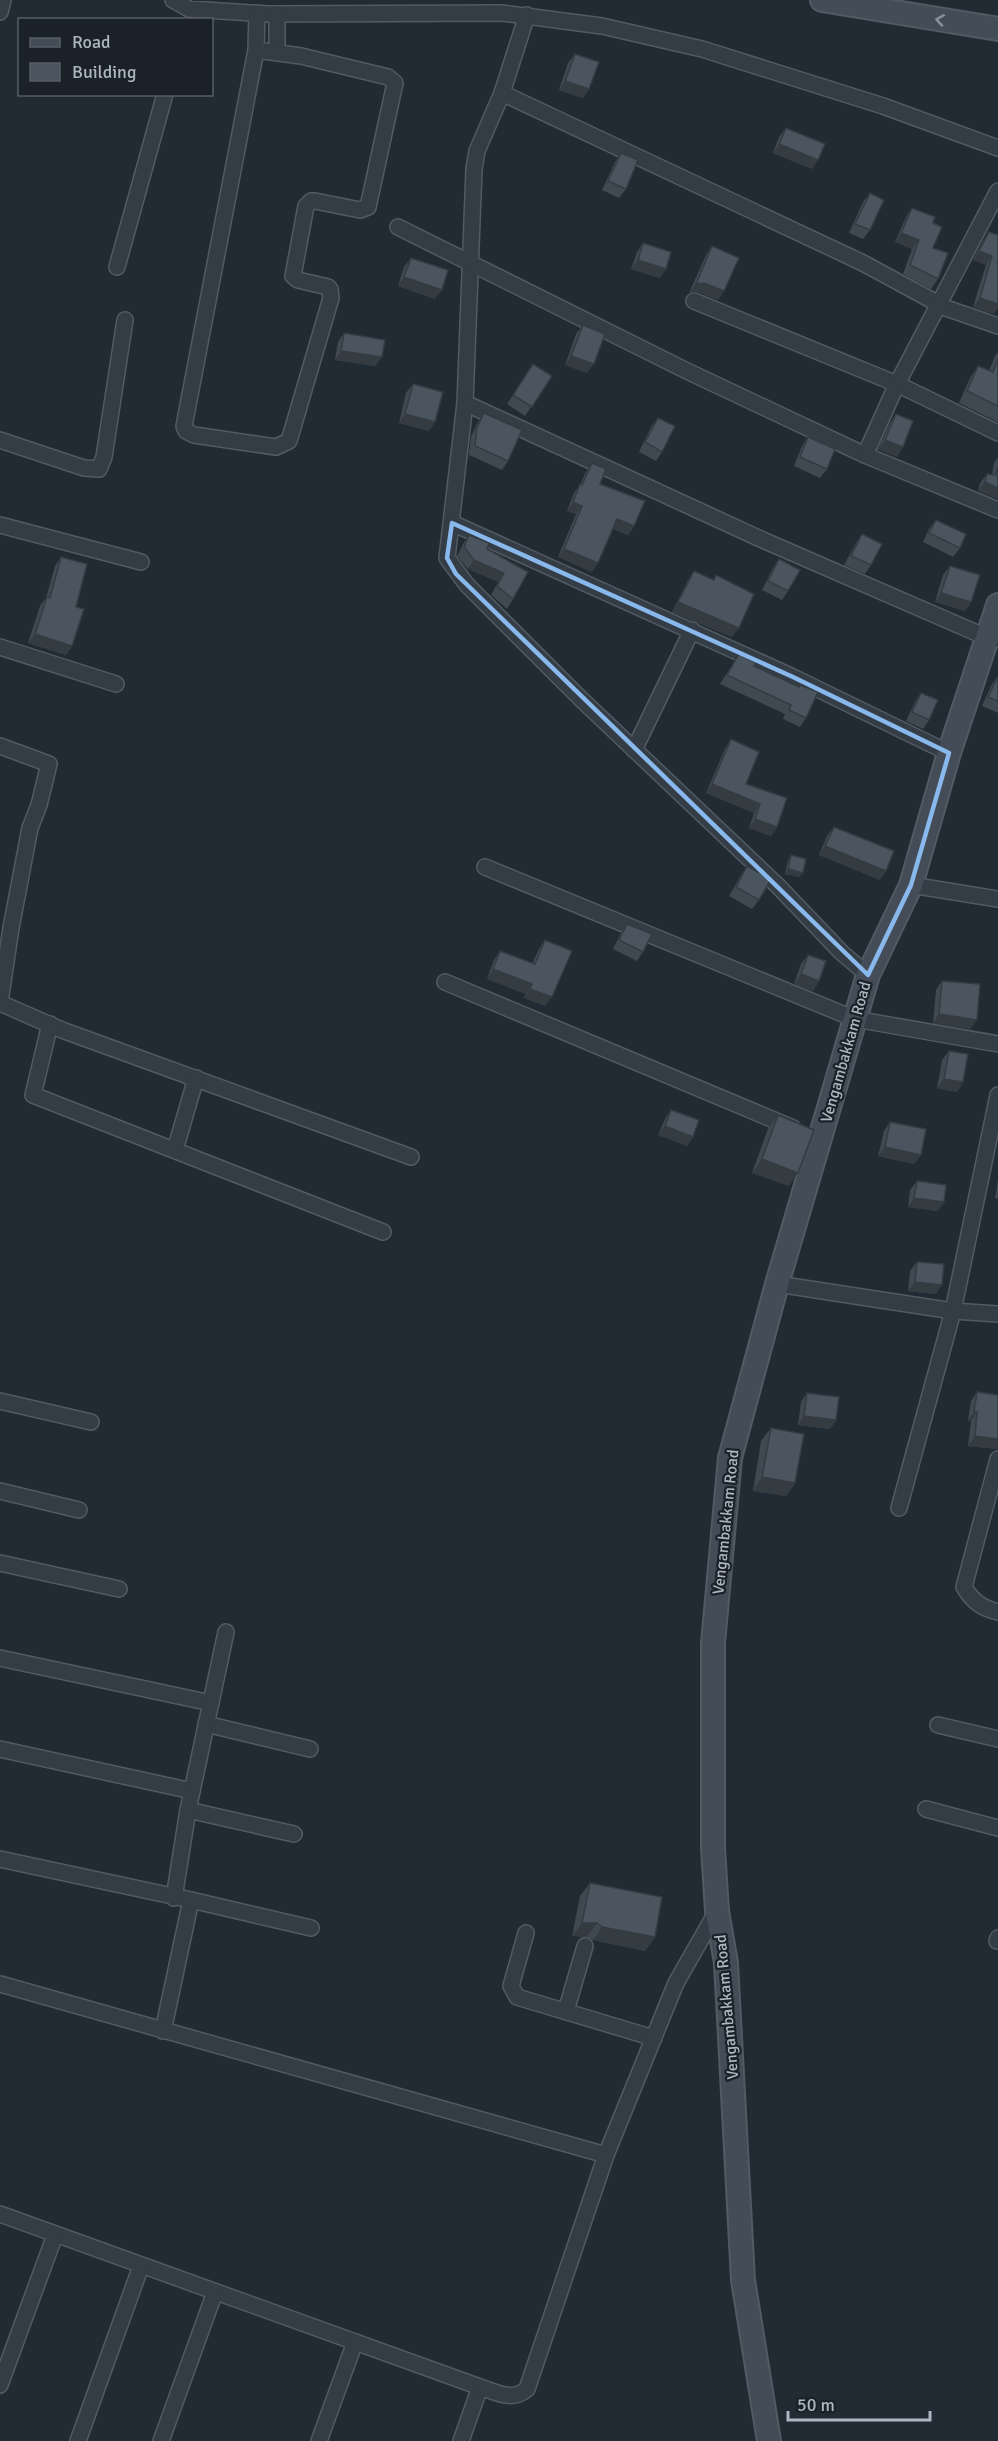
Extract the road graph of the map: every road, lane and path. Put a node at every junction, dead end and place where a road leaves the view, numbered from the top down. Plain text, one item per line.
1 (3, 0) edge
2 (173, 0) edge
3 (822, 0) edge
4 (0, 12) edge
5 (257, 13) junction
6 (188, 14) edge
7 (277, 14) junction
8 (527, 15) junction
9 (998, 29) edge
10 (256, 50) junction
11 (277, 52) junction
12 (502, 93) junction
13 (164, 96) edge
14 (998, 148) edge
15 (998, 191) edge
16 (398, 226) dead end
17 (470, 262) junction
18 (117, 267) dead end
19 (694, 302) dead end
20 (940, 303) junction
21 (125, 320) dead end
22 (998, 326) edge
23 (897, 384) junction
24 (465, 403) junction
25 (998, 434) edge
26 (0, 440) edge
27 (865, 455) junction
28 (998, 510) edge
29 (452, 523) junction
30 (0, 525) edge
31 (141, 562) dead end
32 (998, 605) edge
33 (692, 630) junction
34 (992, 638) edge
35 (0, 647) edge
36 (116, 684) dead end
37 (0, 746) edge
38 (634, 750) junction
39 (949, 753) junction
40 (485, 867) dead end
41 (911, 885) junction
42 (998, 899) edge
43 (868, 975) junction
44 (445, 982) dead end
45 (0, 1002) edge
46 (855, 1020) junction
47 (50, 1024) junction
48 (998, 1044) edge
49 (196, 1078) junction
50 (998, 1095) edge
51 (820, 1140) junction
52 (175, 1150) junction
53 (411, 1157) dead end
54 (383, 1232) dead end
55 (777, 1284) junction
56 (953, 1311) junction
57 (998, 1314) edge
58 (0, 1401) edge
59 (91, 1422) dead end
60 (998, 1459) edge
61 (0, 1491) edge
62 (899, 1508) dead end
63 (79, 1510) dead end
64 (0, 1563) edge
65 (119, 1589) dead end
66 (998, 1612) edge
67 (226, 1632) dead end
68 (0, 1659) edge
69 (211, 1703) junction
70 (206, 1724) junction
71 (938, 1725) dead end
72 (998, 1739) edge
73 (0, 1749) edge
74 (310, 1749) dead end
75 (192, 1791) junction
76 (926, 1809) dead end
77 (188, 1810) junction
78 (998, 1828) edge
79 (294, 1834) dead end
80 (0, 1859) edge
81 (174, 1898) junction
82 (191, 1900) junction
83 (717, 1911) junction
84 (311, 1928) dead end
85 (526, 1933) dead end
86 (585, 1946) dead end
87 (0, 1984) edge
88 (566, 2011) junction
89 (163, 2031) junction
90 (654, 2038) junction
91 (606, 2155) junction
92 (0, 2214) edge
93 (55, 2235) junction
94 (141, 2266) junction
95 (215, 2292) junction
96 (355, 2342) junction
97 (0, 2385) edge
98 (480, 2387) junction
99 (78, 2441) edge
100 (161, 2441) edge
101 (319, 2441) edge
102 (461, 2441) edge
103 (769, 2441) edge

1 - 4 street
2 - 6 street
9 -> 3 main road
5 - 6 street
5 - 7 street
5 - 10 street
7 - 8 street
7 - 11 street
8 - 12 street
8 - 14 street
10 - 11 street
10 - 11 street
12 - 17 street
12 - 20 street
13 - 18 street
15 - 20 street
16 - 17 street
17 - 24 street
17 - 27 street
19 - 23 street
20 - 22 street
20 - 23 street
21 - 26 street
23 - 25 street
23 - 27 street
24 - 29 street
24 - 34 street
27 - 28 street
29 - 33 street
29 - 38 street
30 - 31 street
32 - 34 main road, Vengambakkam Road
33 - 38 street
33 - 39 street
34 - 39 main road, Vengambakkam Road
35 - 36 street
37 - 45 street
38 - 43 street
39 - 41 main road, Vengambakkam Road
40 - 46 street
41 - 42 street
41 - 43 main road, Vengambakkam Road
43 - 46 main road, Vengambakkam Road
44 - 51 street
45 - 47 street
46 - 48 street
46 - 51 main road, Vengambakkam Road
47 - 49 street
47 - 52 street
49 - 52 street
49 - 53 street
50 - 56 street
51 - 55 main road, Vengambakkam Road
52 - 54 street
55 - 56 street
55 - 83 main road, Vengambakkam Road
56 - 57 street
56 - 62 street
58 - 59 street
60 - 66 street
61 - 63 street
64 - 65 street
67 - 69 street
68 - 69 street
69 - 70 street
70 - 74 street
70 - 75 street
71 - 72 street
73 - 75 street
75 - 77 street
76 - 78 street
77 - 79 street
77 - 81 street
80 - 81 street
81 - 82 street
82 - 84 street
82 - 89 street
83 - 90 street
83 - 103 main road, Vengambakkam Road
85 - 88 street
86 - 88 street
87 - 89 street
88 - 90 street
89 - 91 street
90 - 91 street
91 - 98 street
92 - 93 street
93 - 94 street
93 - 97 street
94 - 95 street
94 - 99 street
95 - 96 street
95 - 100 street
96 - 98 street
96 - 101 street
98 - 102 street

